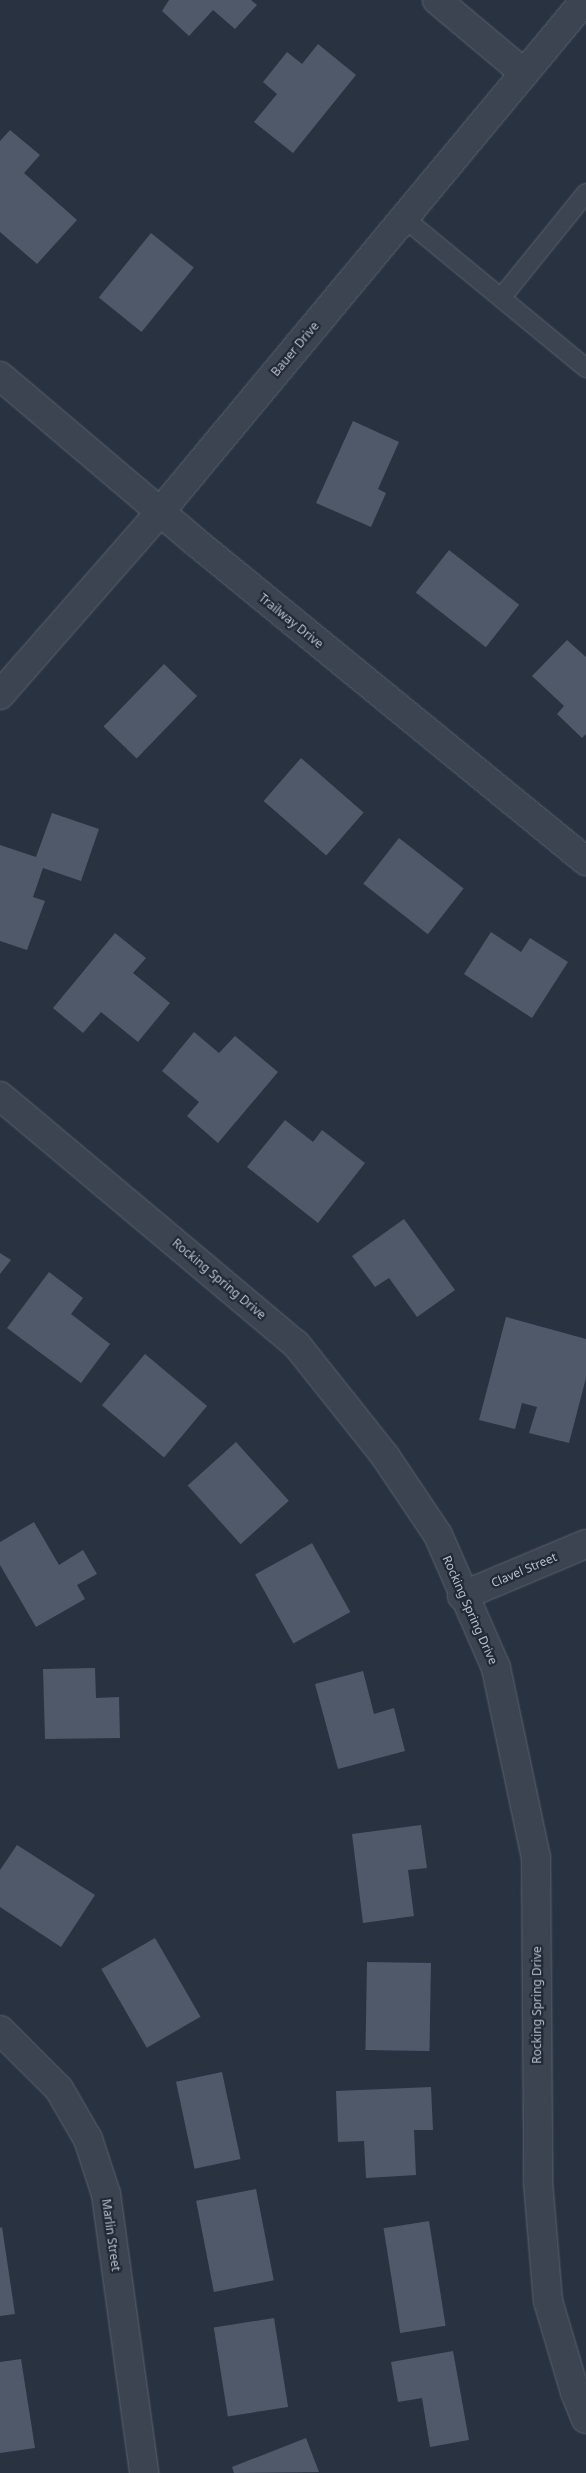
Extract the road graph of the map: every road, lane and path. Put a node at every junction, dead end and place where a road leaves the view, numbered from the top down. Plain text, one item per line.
1 (437, 0) edge
2 (585, 0) edge
3 (524, 73) junction
4 (586, 193) edge
5 (404, 218) junction
6 (501, 298) junction
7 (586, 368) edge
8 (0, 376) edge
9 (160, 512) junction
10 (0, 695) edge
11 (586, 861) edge
12 (0, 1096) edge
13 (586, 1544) edge
14 (462, 1596) junction
15 (0, 2030) edge
16 (586, 2419) edge
17 (144, 2473) edge

1 - 3 street
2 - 3 street, Bauer Drive
3 - 5 street, Bauer Drive
4 - 6 lane
5 - 6 lane
5 - 9 street, Bauer Drive
6 - 7 lane
8 - 9 street, Trailway Drive
9 - 10 street, Bauer Drive
9 - 11 street, Trailway Drive
12 - 14 street, Rocking Spring Drive
13 - 14 street, Clavel Street
14 - 16 street, Rocking Spring Drive
15 - 17 street, Marlin Street

